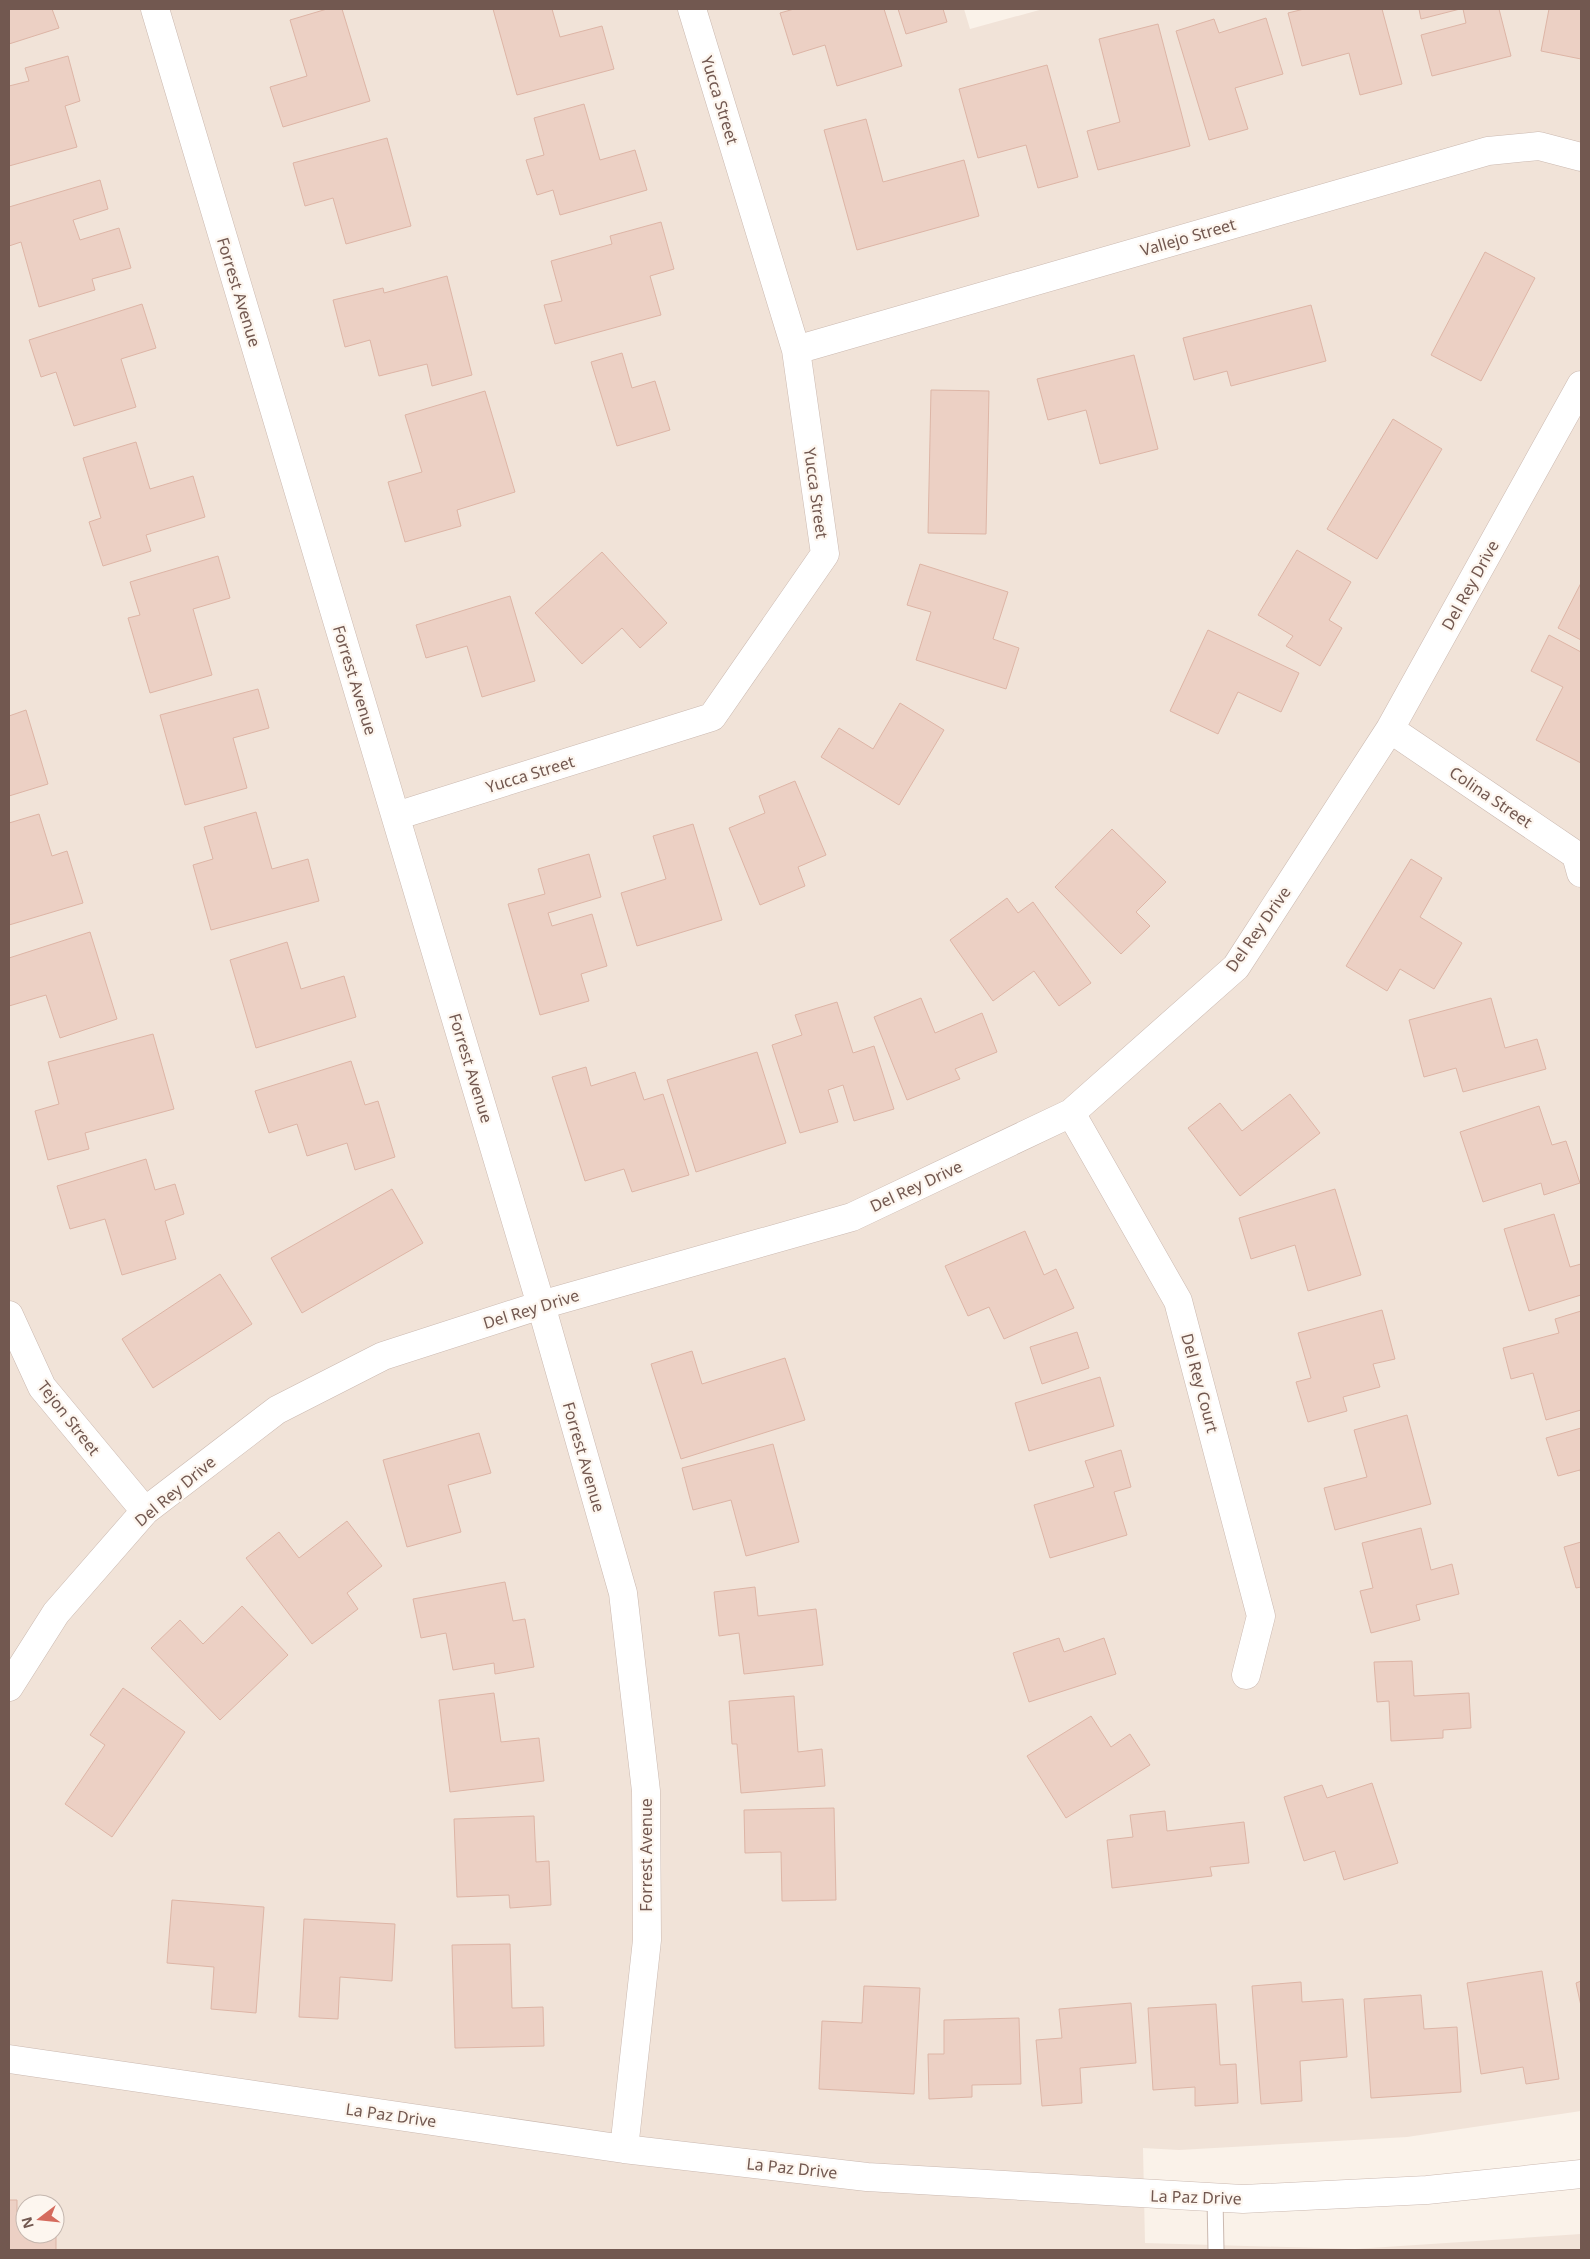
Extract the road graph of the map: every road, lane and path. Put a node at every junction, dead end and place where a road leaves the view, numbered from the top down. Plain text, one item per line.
1 (155, 9) edge
2 (692, 9) edge
3 (1581, 156) edge
4 (796, 350) junction
5 (1581, 385) edge
6 (1390, 729) junction
7 (396, 816) junction
8 (1581, 873) edge
9 (1071, 1113) junction
10 (542, 1305) junction
11 (9, 1315) edge
12 (145, 1511) junction
13 (1246, 1675) dead end
14 (9, 1687) edge
15 (9, 2059) edge
16 (624, 2149) junction
17 (1581, 2174) edge
18 (1215, 2198) junction
19 (1216, 2250) edge

1 - 7 street, Forrest Avenue
2 - 4 street, Yucca Street
3 - 4 street, Vallejo Street
4 - 7 street, Yucca Street
5 - 6 street, Del Rey Drive
6 - 8 street, Colina Street
6 - 9 street, Del Rey Drive
7 - 10 street, Forrest Avenue
9 - 10 street, Del Rey Drive
9 - 13 street, Del Rey Court
10 - 12 street, Del Rey Drive
10 - 16 street, Forrest Avenue
11 - 12 street, Tejon Street
12 - 14 street, Del Rey Drive
15 - 16 street, La Paz Drive
16 - 18 street, La Paz Drive
17 - 18 street, La Paz Drive
18 - 19 lane

